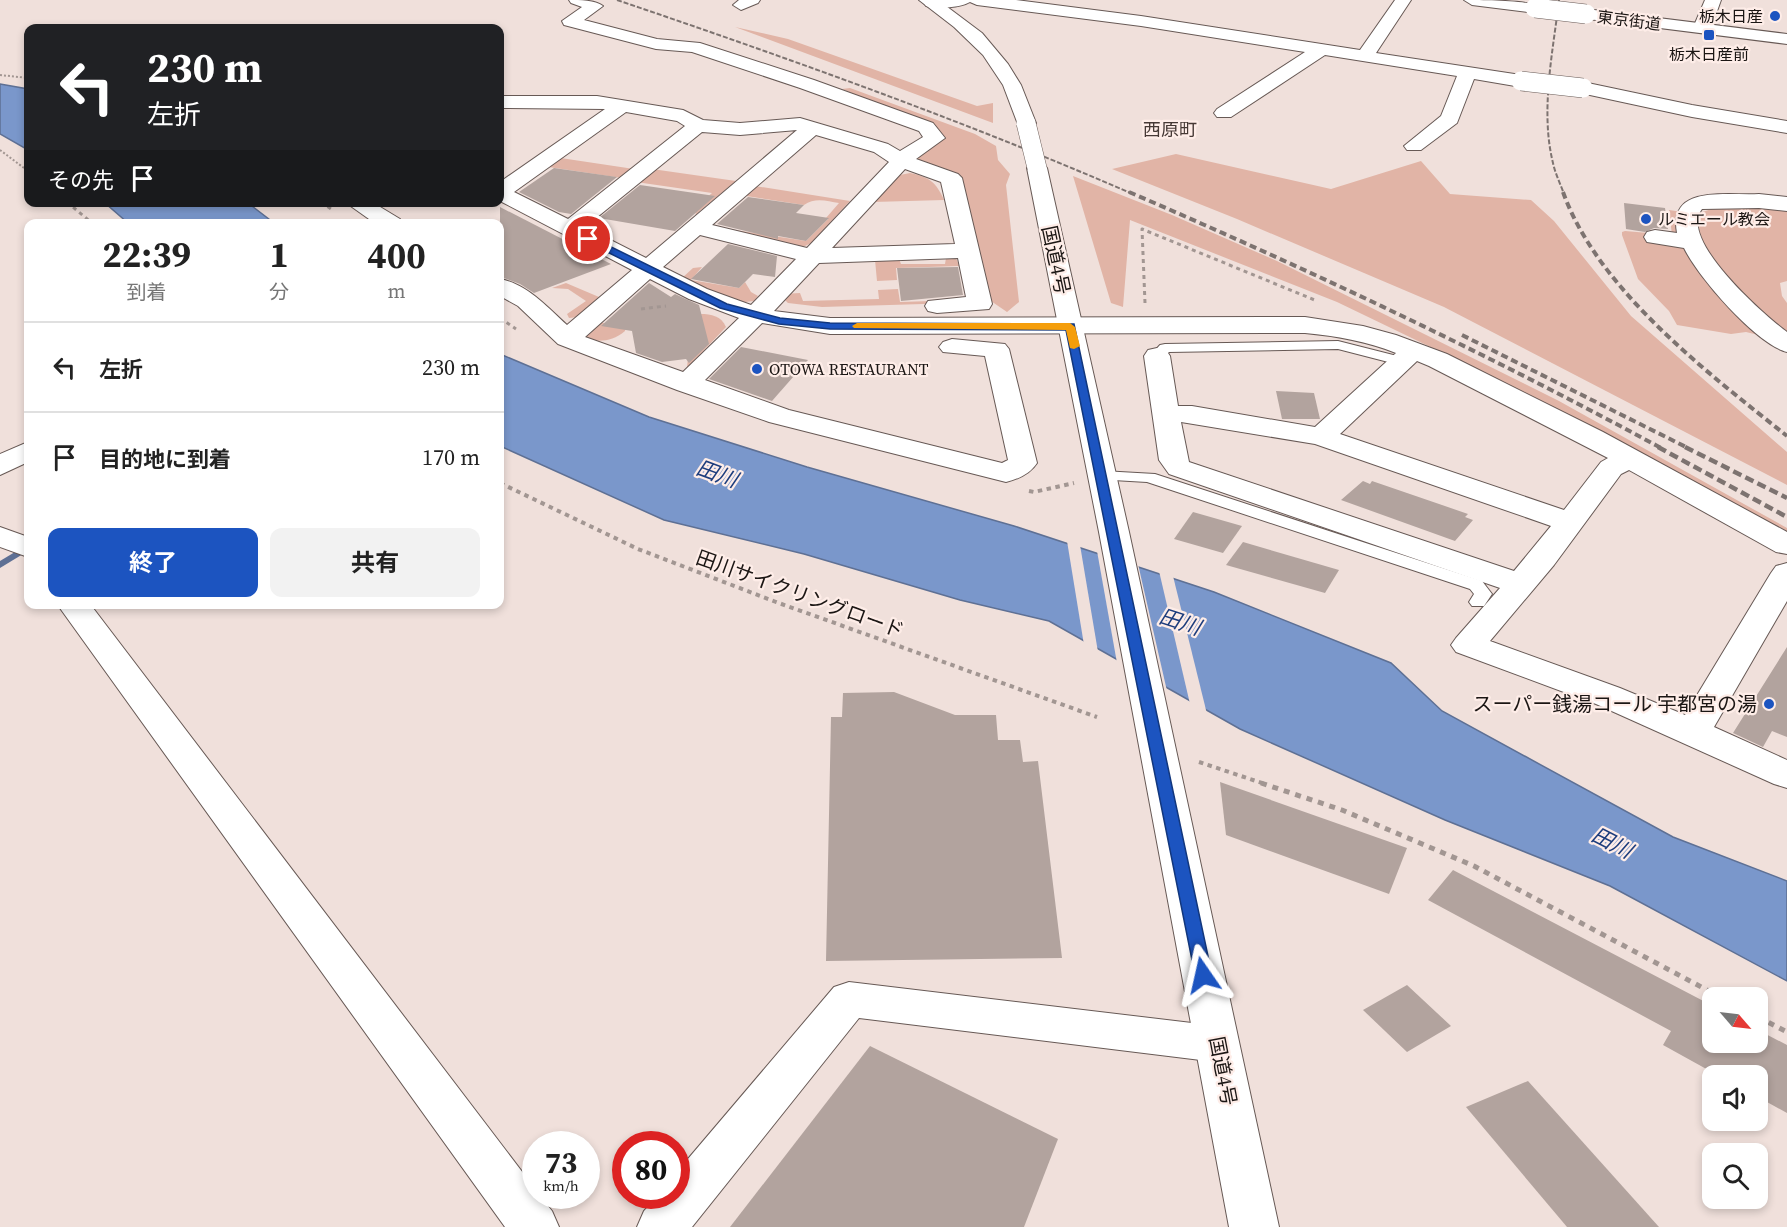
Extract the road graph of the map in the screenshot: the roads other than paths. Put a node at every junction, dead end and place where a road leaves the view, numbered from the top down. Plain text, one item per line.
1 (577, 0) edge
2 (963, 0) edge
3 (977, 0) edge
4 (1404, 0) edge
5 (1472, 0) edge
6 (1713, 0) edge
7 (929, 2) edge
8 (1702, 28) junction
9 (1787, 39) edge
10 (1321, 50) junction
11 (1364, 57) junction
12 (1467, 73) junction
13 (509, 102) edge
14 (622, 106) junction
15 (1224, 113) dead end
16 (698, 126) junction
17 (813, 127) junction
18 (1787, 127) edge
19 (1414, 146) dead end
20 (900, 160) junction
21 (504, 189) edge
22 (504, 194) edge
23 (1781, 206) edge
24 (365, 207) edge
25 (384, 219) edge
26 (698, 228) junction
27 (569, 229) junction
28 (1655, 237) dead end
29 (1691, 242) junction
30 (968, 251) junction
31 (812, 256) junction
32 (645, 268) junction
33 (504, 288) edge
34 (756, 316) junction
35 (1070, 327) junction
36 (567, 339) junction
37 (1787, 344) edge
38 (1157, 356) joint
39 (1407, 356) junction
40 (686, 384) junction
41 (1165, 414) junction
42 (1321, 437) junction
43 (24, 453) edge
44 (1629, 458) junction
45 (0, 466) edge
46 (1102, 476) junction
47 (1241, 499) junction
48 (1570, 522) junction
49 (0, 536) edge
50 (1787, 545) edge
51 (24, 546) edge
52 (1787, 573) edge
53 (1520, 584) junction
54 (1478, 603) dead end
55 (77, 609) edge
56 (1693, 732) junction
57 (1787, 776) edge
58 (1217, 1044) junction
59 (534, 1227) edge
60 (662, 1227) edge
61 (1254, 1227) edge

1 - 20 main road
2 - 7 main road
3 - 10 main road
4 - 11 main road
5 - 8 main road, 東京街道, bridge
6 - 8 main road
7 - 35 main road, 国道4号, bridge
8 - 9 main road, 東京街道
10 - 11 main road
10 - 15 main road
11 - 12 main road
12 - 18 main road, bridge
12 - 19 main road
13 - 14 main road
14 - 16 main road
14 - 21 main road
16 - 17 main road
16 - 27 main road
17 - 20 main road
17 - 26 main road
20 - 30 main road
20 - 31 main road
22 - 27 main road
23 - 29 main road
24 - 25 main road
26 - 31 main road
26 - 32 main road
27 - 32 main road
28 - 29 main road
29 - 37 main road
30 - 31 main road
30 - 34 main road
31 - 34 main road
32 - 34 main road
32 - 36 main road
33 - 36 main road
34 - 35 main road
34 - 40 main road
34 - 40 main road
35 - 39 main road
35 - 46 main road, 国道4号
36 - 40 main road
38 - 39 lane
38 - 41 main road
39 - 42 main road
39 - 44 main road
41 - 42 main road
41 - 47 main road
42 - 48 main road
43 - 45 main road
44 - 48 main road
44 - 50 main road
46 - 47 lane
46 - 58 main road, 国道4号
47 - 53 main road
47 - 54 lane
48 - 53 main road
49 - 51 main road
52 - 56 main road
53 - 56 main road
55 - 59 main road
56 - 57 main road
58 - 60 main road
58 - 61 main road, 国道4号

